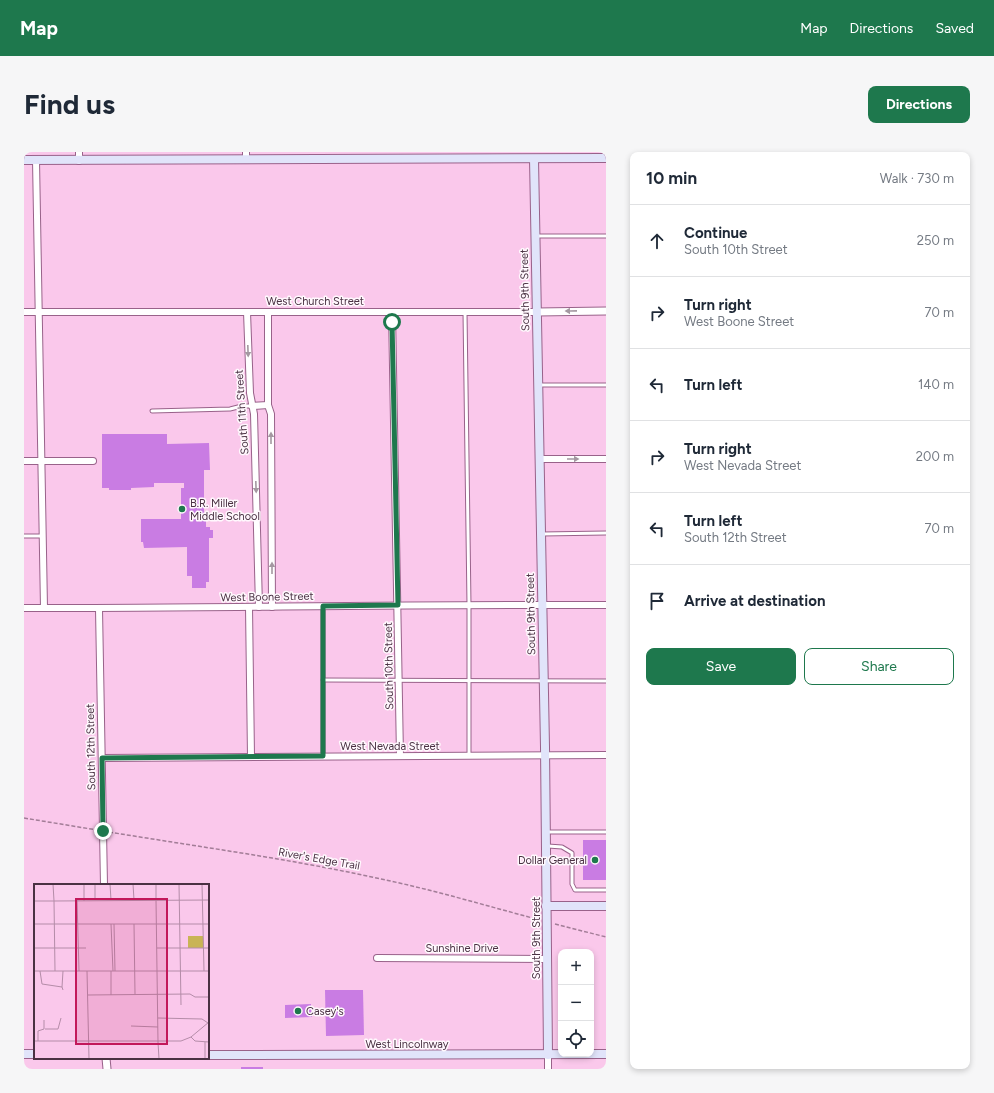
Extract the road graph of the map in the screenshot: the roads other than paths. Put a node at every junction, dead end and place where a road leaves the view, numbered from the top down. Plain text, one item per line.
1 (79, 152) edge
2 (534, 155) edge
3 (145, 156) edge
4 (246, 156) edge
5 (392, 156) edge
6 (606, 158) edge
7 (24, 160) edge
8 (36, 160) junction
9 (79, 161) junction
10 (536, 236) junction
11 (606, 236) edge
12 (606, 310) edge
13 (24, 312) edge
14 (38, 312) junction
15 (247, 312) junction
16 (268, 312) junction
17 (392, 312) junction
18 (465, 312) junction
19 (537, 312) junction
20 (538, 385) junction
21 (606, 385) edge
22 (268, 405) junction
23 (252, 406) junction
24 (152, 411) dead end
25 (540, 459) junction
26 (606, 459) edge
27 (24, 461) edge
28 (41, 461) junction
29 (93, 461) dead end
30 (606, 533) edge
31 (541, 534) junction
32 (24, 536) edge
33 (43, 536) junction
34 (398, 605) junction
35 (470, 605) junction
36 (542, 605) junction
37 (606, 605) edge
38 (323, 606) junction
39 (248, 607) junction
40 (259, 607) junction
41 (272, 607) junction
42 (24, 608) edge
43 (44, 608) junction
44 (99, 609) junction
45 (323, 680) junction
46 (399, 681) junction
47 (469, 681) junction
48 (544, 681) junction
49 (606, 681) edge
50 (545, 755) junction
51 (606, 755) edge
52 (323, 756) junction
53 (400, 756) junction
54 (469, 756) junction
55 (251, 757) junction
56 (102, 758) junction
57 (546, 832) junction
58 (606, 832) edge
59 (546, 846) junction
60 (104, 884) edge
61 (606, 890) edge
62 (546, 906) junction
63 (606, 906) edge
64 (377, 958) dead end
65 (547, 959) junction
66 (606, 1054) edge
67 (209, 1055) edge
68 (548, 1055) junction
69 (106, 1059) edge
70 (107, 1069) edge
71 (548, 1069) edge

1 - 9 street
2 - 5 main road
2 - 6 main road
2 - 10 main road, South 9th Street
3 - 4 main road
3 - 9 main road
4 - 5 main road
7 - 8 main road
8 - 9 main road
8 - 14 street
10 - 11 lane
10 - 19 main road, South 9th Street
12 -> 19 street, West Church Street
13 - 14 street, West Church Street
14 - 15 street, West Church Street
14 - 28 street
15 - 16 street, West Church Street
15 -> 23 street, South 11th Street
16 - 17 street, West Church Street
16 - 22 street
17 - 18 street, West Church Street
17 - 34 street, South 10th Street
18 - 19 street, West Church Street
18 - 35 lane
19 - 20 main road, South 9th Street
20 - 21 lane
20 - 25 main road, South 9th Street
22 - 23 street
41 -> 22 street
23 - 24 lane
23 -> 40 street, South 11th Street
25 -> 26 street
25 - 31 main road, South 9th Street
27 - 28 street
28 - 29 street
28 - 33 street
30 - 31 lane
31 - 36 main road, South 9th Street
32 - 33 lane
33 - 43 street
34 - 35 street, West Boone Street
34 - 38 street, West Boone Street
34 - 46 street, South 10th Street
35 - 36 street, West Boone Street
35 - 47 lane
36 - 37 street, West Boone Street
36 - 48 main road, South 9th Street
38 - 41 street, West Boone Street
38 - 45 lane
39 - 40 street, West Boone Street
39 - 44 street, West Boone Street
39 - 55 street
40 - 41 street, West Boone Street
42 - 43 street, West Boone Street
43 - 44 street, West Boone Street
44 - 56 street, South 12th Street
45 - 46 lane
45 - 52 lane
46 - 47 lane
46 - 53 street, South 10th Street
47 - 48 lane
47 - 54 lane
48 - 49 lane
48 - 50 main road, South 9th Street
50 - 51 street, West Nevada Street
50 - 54 street, West Nevada Street
50 - 57 main road, South 9th Street
52 - 53 street, West Nevada Street
52 - 55 street, West Nevada Street
53 - 54 street, West Nevada Street
55 - 56 street, West Nevada Street
56 - 60 street, South 12th Street
57 - 58 lane
57 - 59 main road, South 9th Street
59 - 61 lane
59 - 62 main road, South 9th Street
62 - 63 main road
62 - 65 main road, South 9th Street
64 - 65 street, Sunshine Drive
65 - 68 main road, South 9th Street
66 - 68 main road, West Lincolnway
67 - 68 main road, West Lincolnway
68 - 71 street, South 9th Street
69 - 70 street

